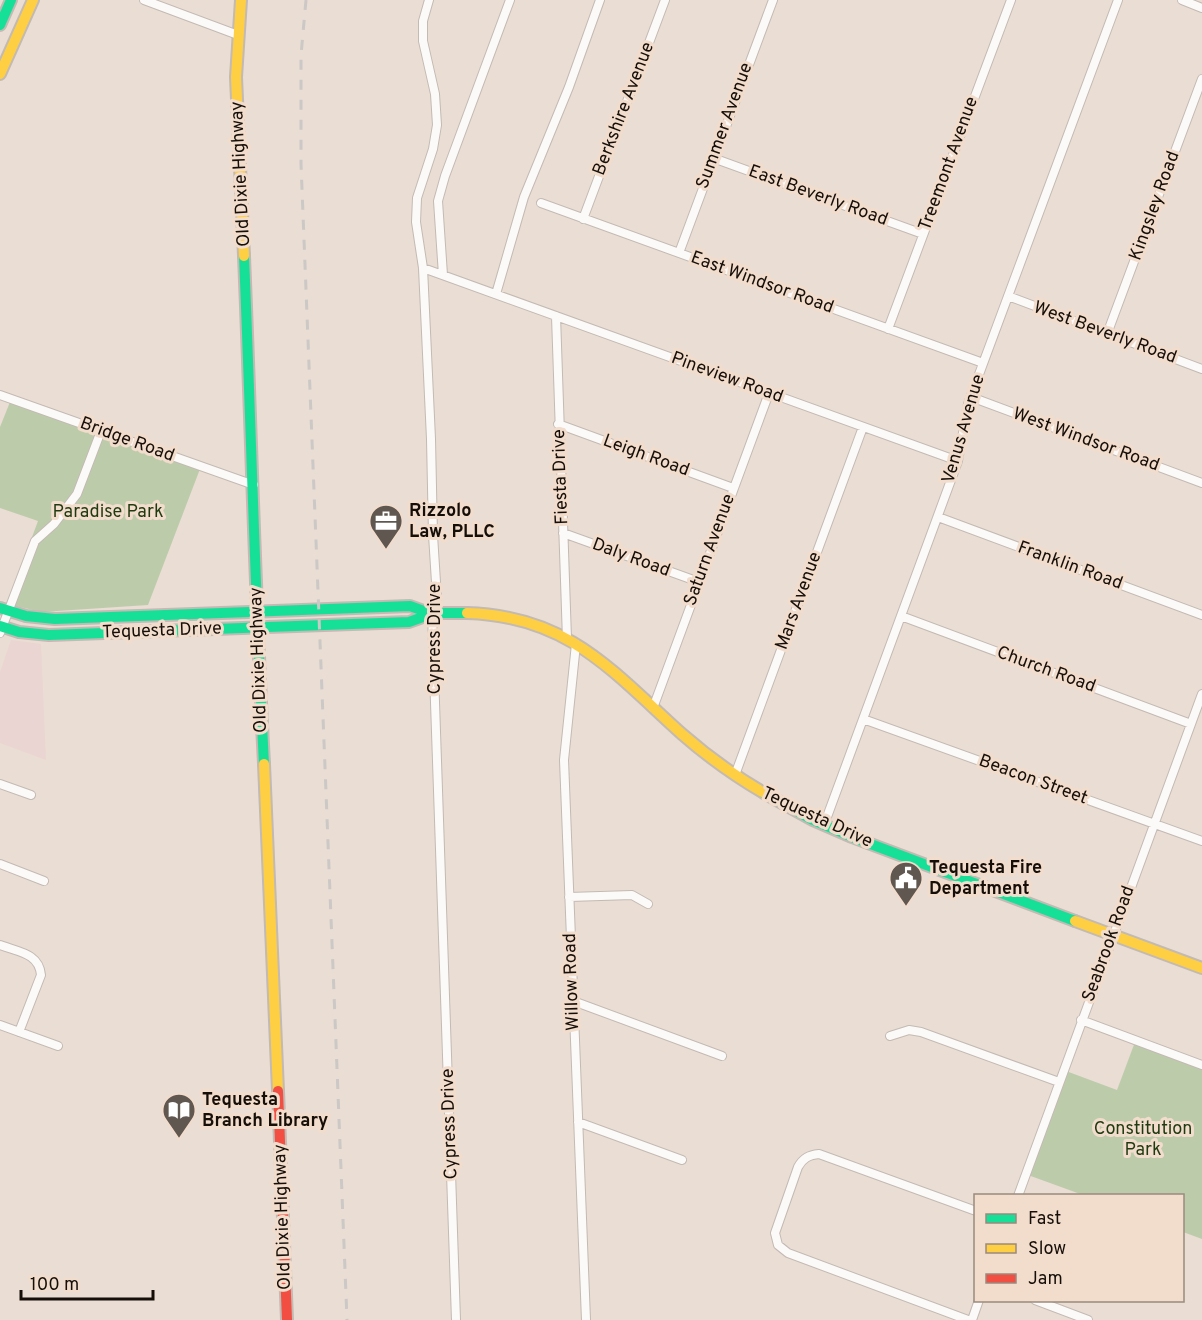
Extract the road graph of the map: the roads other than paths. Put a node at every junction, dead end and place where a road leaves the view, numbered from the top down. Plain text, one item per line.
1 (11, 0) edge
2 (33, 0) edge
3 (144, 0) edge
4 (241, 0) edge
5 (429, 0) edge
6 (510, 0) edge
7 (600, 0) edge
8 (665, 0) edge
9 (773, 0) edge
10 (1011, 0) edge
11 (1118, 0) edge
12 (1182, 0) edge
13 (1202, 8) edge
14 (0, 25) edge
15 (238, 35) junction
16 (0, 74) edge
17 (1202, 79) edge
18 (713, 158) junction
19 (541, 203) dead end
20 (584, 219) junction
21 (923, 234) junction
22 (679, 253) junction
23 (422, 271) junction
24 (443, 275) junction
25 (496, 294) junction
26 (1008, 296) junction
27 (556, 316) junction
28 (888, 329) junction
29 (1107, 334) junction
30 (983, 363) junction
31 (1202, 369) edge
32 (769, 393) junction
33 (0, 395) edge
34 (971, 397) junction
35 (558, 424) junction
36 (863, 427) junction
37 (101, 431) junction
38 (958, 461) junction
39 (1202, 483) edge
40 (254, 485) junction
41 (733, 488) junction
42 (938, 517) junction
43 (563, 533) junction
44 (699, 582) junction
45 (4, 610) edge
46 (256, 611) junction
47 (432, 614) junction
48 (1202, 615) edge
49 (901, 616) junction
50 (256, 627) junction
51 (1, 629) edge
52 (572, 641) junction
53 (1202, 694) edge
54 (652, 708) junction
55 (863, 719) junction
56 (1191, 724) junction
57 (735, 775) junction
58 (0, 784) edge
59 (31, 795) dead end
60 (1155, 824) junction
61 (825, 825) junction
62 (1202, 841) edge
63 (0, 864) edge
64 (44, 881) dead end
65 (569, 897) junction
66 (648, 904) dead end
67 (1112, 934) junction
68 (0, 945) edge
69 (1202, 968) edge
70 (573, 1001) junction
71 (1081, 1020) junction
72 (0, 1025) edge
73 (19, 1032) junction
74 (890, 1036) dead end
75 (58, 1046) dead end
76 (722, 1056) dead end
77 (1202, 1065) edge
78 (1059, 1082) junction
79 (578, 1122) junction
80 (682, 1160) dead end
81 (1019, 1194) edge
82 (974, 1211) edge
83 (978, 1302) edge
84 (1040, 1302) edge
85 (287, 1320) edge
86 (456, 1320) edge
87 (586, 1320) edge
88 (970, 1320) edge
89 (1088, 1320) edge

1 - 14 street
2 - 16 street
3 - 15 street
4 - 15 street, Old Dixie Highway
5 - 23 street, Cypress Drive
6 - 24 street
7 - 25 street
8 - 20 street, Berkshire Avenue
9 - 18 street, Summer Avenue
10 - 21 street, Treemont Avenue
11 - 26 street, Venus Avenue
12 - 13 street
15 - 40 street, Old Dixie Highway
17 - 29 street, Kingsley Road
18 - 21 street, East Beverly Road
18 - 22 street, Summer Avenue
19 - 20 street, East Windsor Road
20 - 22 street, East Windsor Road
21 - 28 street, Treemont Avenue
22 - 28 street, East Windsor Road
23 - 24 street, Pineview Road
23 - 47 street, Cypress Drive
24 - 25 street, Pineview Road
25 - 27 street, Pineview Road
26 - 29 street, West Beverly Road
26 - 30 street, Venus Avenue
27 - 32 street, Pineview Road
27 - 35 street, Fiesta Drive
28 - 30 street, East Windsor Road
29 - 31 street, West Beverly Road
30 - 34 street, Venus Avenue
32 - 36 street, Pineview Road
32 - 41 street, Saturn Avenue
33 - 37 street, Bridge Road
34 - 38 street, Venus Avenue
34 - 39 street, West Windsor Road
35 - 41 street, Leigh Road
35 - 43 street, Fiesta Drive
36 - 38 street, Pineview Road
36 - 57 street, Mars Avenue
37 - 40 street, Bridge Road
37 - 45 street
38 - 42 street, Venus Avenue
40 - 46 street, Old Dixie Highway
41 - 44 street, Saturn Avenue
42 - 48 street, Franklin Road
42 - 49 street, Venus Avenue
43 - 44 street, Daly Road
43 - 52 street, Fiesta Drive
44 - 54 street, Saturn Avenue
45 - 46 street, Tequesta Drive
45 - 51 street
46 - 47 street, Tequesta Drive
46 - 50 street, Old Dixie Highway
47 - 50 street, Tequesta Drive
47 - 52 street, Tequesta Drive
47 - 86 street, Cypress Drive
49 - 55 street, Venus Avenue
49 - 56 street, Church Road
50 - 51 street, Tequesta Drive
50 - 85 street, Old Dixie Highway
52 - 54 street, Tequesta Drive
52 - 65 street, Willow Road
53 - 56 street, Seabrook Road
54 - 57 street, Tequesta Drive
55 - 60 street, Beacon Street
55 - 61 street, Venus Avenue
56 - 60 street, Seabrook Road
57 - 61 street, Tequesta Drive
58 - 59 street
60 - 62 street, Beacon Street
60 - 67 street, Seabrook Road
61 - 67 street, Tequesta Drive
63 - 64 street
65 - 66 street
65 - 70 street, Willow Road
67 - 69 street, Tequesta Drive
67 - 71 street, Seabrook Road
68 - 73 street
70 - 76 street
70 - 79 street, Willow Road
71 - 77 street
71 - 78 street, Seabrook Road
72 - 73 street
73 - 75 street
74 - 78 street
78 - 81 street, Seabrook Road
79 - 80 street
79 - 87 street, Willow Road
82 - 88 street
83 - 88 street
84 - 89 street

